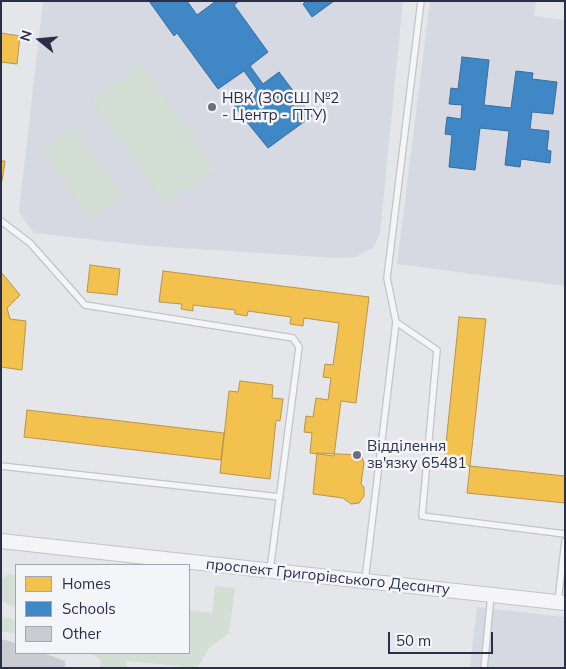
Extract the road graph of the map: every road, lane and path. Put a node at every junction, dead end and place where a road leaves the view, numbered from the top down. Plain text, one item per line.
1 (420, 1) edge
2 (1, 221) edge
3 (396, 322) junction
4 (1, 466) edge
5 (280, 497) junction
6 (565, 534) edge
7 (1, 541) edge
8 (565, 541) edge
9 (270, 571) junction
10 (365, 581) junction
11 (492, 595) junction
12 (561, 603) edge
13 (484, 668) edge

1 - 3 lane
2 - 5 lane
3 - 6 lane
3 - 10 lane
4 - 5 lane
5 - 9 lane
7 - 9 street, проспект Григорівського Десанту
8 - 12 lane
9 - 10 street, проспект Григорівського Десанту
10 - 11 street, проспект Григорівського Десанту
11 - 12 street, проспект Григорівського Десанту
11 - 13 lane

